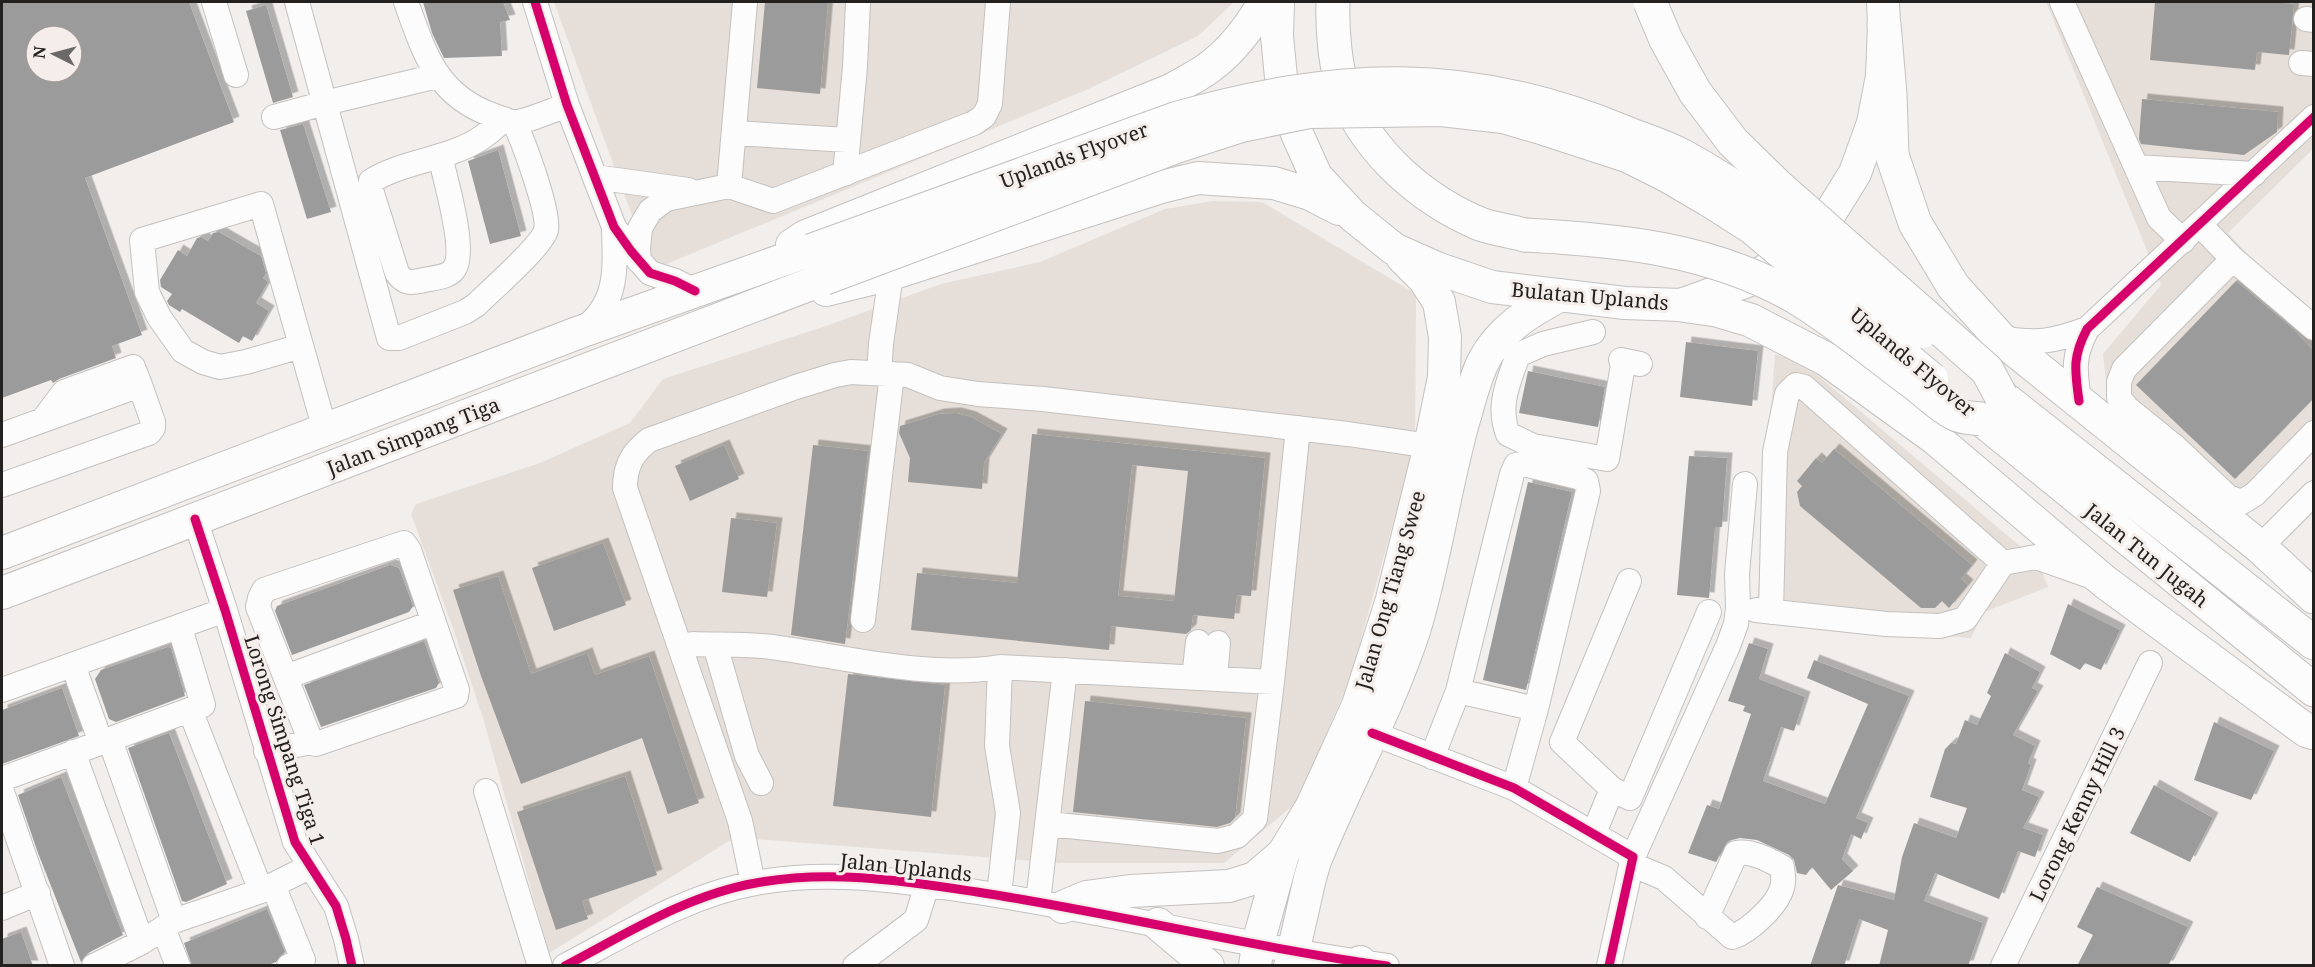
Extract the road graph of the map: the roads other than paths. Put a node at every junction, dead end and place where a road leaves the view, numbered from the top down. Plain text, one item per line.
1 (214, 2) edge
2 (297, 2) edge
3 (406, 2) edge
4 (535, 2) edge
5 (745, 2) edge
6 (858, 2) edge
7 (998, 2) edge
8 (1264, 2) edge
9 (1278, 2) edge
10 (1333, 2) edge
11 (1650, 2) edge
12 (2062, 2) edge
13 (1883, 13) edge
14 (236, 75) dead end
15 (437, 76) junction
16 (325, 103) junction
17 (567, 105) junction
18 (274, 117) dead end
19 (2313, 117) edge
20 (509, 121) junction
21 (735, 133) junction
22 (847, 140) junction
23 (440, 156) junction
24 (2136, 167) junction
25 (845, 174) junction
26 (2254, 174) junction
27 (595, 177) junction
28 (729, 186) junction
29 (699, 191) junction
30 (366, 212) junction
31 (1353, 216) junction
32 (614, 227) junction
33 (2191, 233) junction
34 (1394, 249) junction
35 (811, 250) joint
36 (2233, 259) junction
37 (639, 261) junction
38 (754, 270) junction
39 (891, 274) junction
40 (824, 279) joint
41 (695, 291) junction
42 (1561, 295) junction
43 (767, 301) junction
44 (1681, 305) junction
45 (2313, 328) edge
46 (2087, 329) junction
47 (580, 332) junction
48 (1593, 332) dead end
49 (2000, 338) junction
50 (301, 346) junction
51 (1640, 364) dead end
52 (886, 374) junction
53 (1469, 401) junction
54 (2079, 401) junction
55 (1991, 408) junction
56 (1502, 418) junction
57 (1298, 428) junction
58 (325, 430) junction
59 (2, 435) edge
60 (2311, 439) edge
61 (1430, 446) junction
62 (1532, 456) junction
63 (1745, 484) dead end
64 (2, 485) edge
65 (2312, 498) edge
66 (195, 519) junction
67 (1773, 547) junction
68 (2260, 547) junction
69 (2, 553) edge
70 (2003, 563) junction
71 (1737, 574) junction
72 (1629, 581) dead end
73 (2105, 582) junction
74 (2, 592) edge
75 (2313, 597) edge
76 (1738, 608) junction
77 (225, 610) junction
78 (1709, 612) dead end
79 (1771, 612) junction
80 (862, 620) dead end
81 (432, 623) junction
82 (180, 628) junction
83 (1208, 642) dead end
84 (2313, 643) edge
85 (715, 645) junction
86 (681, 646) junction
87 (2150, 663) dead end
88 (73, 665) junction
89 (1000, 667) junction
90 (1065, 670) junction
91 (286, 677) junction
92 (1205, 678) junction
93 (1272, 682) junction
94 (2, 690) edge
95 (2313, 690) edge
96 (1458, 691) junction
97 (1536, 709) junction
98 (190, 710) junction
99 (1372, 733) junction
100 (2313, 733) edge
101 (105, 742) junction
102 (311, 742) junction
103 (266, 751) junction
104 (73, 752) junction
105 (1432, 757) junction
106 (2, 779) edge
107 (762, 783) dead end
108 (1514, 788) junction
109 (1612, 789) junction
110 (486, 791) dead end
111 (4, 806) edge
112 (1048, 824) junction
113 (1594, 833) junction
114 (1283, 854) junction
115 (1632, 860) junction
116 (309, 867) junction
117 (753, 883) junction
118 (927, 885) junction
119 (267, 888) junction
120 (38, 893) junction
121 (999, 896) junction
122 (1051, 904) junction
123 (2, 908) edge
124 (1707, 917) dead end
125 (1158, 924) junction
126 (169, 925) junction
127 (142, 942) junction
128 (1256, 954) edge
129 (1292, 958) edge
130 (1367, 964) edge
131 (62, 966) edge
132 (94, 966) edge
133 (178, 966) edge
134 (289, 966) edge
135 (352, 966) edge
136 (540, 966) edge
137 (565, 966) edge
138 (855, 966) edge
139 (1208, 966) edge
140 (1609, 966) edge
141 (2003, 966) edge

1 - 14 street
2 - 16 street
3 - 15 street
4 - 17 street
5 - 21 street
6 - 22 street
7 - 25 street
8 - 38 main road
9 - 31 main road, Bulatan Uplands
10 - 55 highway, Uplands Flyover, bridge
11 - 55 highway, Uplands Flyover, bridge
12 - 24 street
13 - 44 main road, Bulatan Uplands
13 - 49 highway
15 - 16 street
15 - 20 street
16 - 18 street
16 - 30 street
17 - 20 street
17 - 27 street
19 - 26 street
20 - 23 street
20 - 30 street
21 - 22 street
21 - 28 street
22 - 25 street
23 - 30 street
23 - 30 street
24 - 26 street
24 - 33 street
25 - 28 street
26 - 33 street
27 - 29 street
27 - 32 street
28 - 29 street
29 - 37 street
31 - 34 main road, Bulatan Uplands
31 - 39 main road
32 - 37 street
32 - 47 street
33 - 36 street
33 - 46 street
34 - 42 main road, Bulatan Uplands
34 - 61 main road, Jalan Ong Tiang Swee
35 - 38 main road, Jalan Simpang Tiga
35 - 55 main road, Uplands Flyover, bridge
36 - 45 street
36 - 60 street
37 - 41 street
38 - 41 main road, Jalan Simpang Tiga
39 - 43 main road
39 - 52 street
40 - 43 main road, Jalan Simpang Tiga
40 - 55 main road, Uplands Flyover, bridge
41 - 47 main road, Jalan Simpang Tiga
42 - 44 main road, Bulatan Uplands
42 - 53 main road, Jalan Ong Tiang Swee
43 - 66 main road, Jalan Simpang Tiga
44 - 73 highway
46 - 49 street
46 - 54 street
47 - 58 main road, Jalan Simpang Tiga
48 - 56 street
49 - 54 highway
50 - 50 street
50 - 58 street
51 - 62 street
52 - 57 street
52 - 80 street
52 - 86 street
53 - 56 street
53 - 99 main road, Jalan Ong Tiang Swee
54 - 68 highway
55 - 84 highway, Jalan Tun Jugah
55 - 95 highway, Jalan Tun Jugah
56 - 62 street
57 - 61 street
57 - 93 street
58 - 69 main road, Jalan Simpang Tiga
59 - 64 street
61 - 114 main road, Jalan Ong Tiang Swee
62 - 96 street
62 - 97 street
63 - 71 street
65 - 68 street
66 - 74 main road, Jalan Simpang Tiga
66 - 77 street, Lorong Simpang Tiga 1
67 - 70 street
67 - 71 street
67 - 79 street
68 - 75 highway
70 - 73 street
70 - 79 street
71 - 76 street
72 - 109 street
73 - 100 highway
76 - 79 street
76 - 115 street
77 - 82 street
77 - 103 street, Lorong Simpang Tiga 1
78 - 109 street
81 - 91 street
81 - 91 street
81 - 102 street
82 - 88 street
82 - 98 street
83 - 92 street
85 - 86 street
85 - 89 street
85 - 107 street
86 - 117 street
87 - 141 street, Lorong Kenny Hill 3
88 - 94 street
88 - 101 street
89 - 90 street
89 - 121 street
90 - 92 street
90 - 112 street
91 - 102 street
92 - 93 street
93 - 112 street
96 - 97 street
96 - 105 street
97 - 108 street
98 - 101 street
98 - 119 street
99 - 105 street
99 - 129 main road, Jalan Ong Tiang Swee
101 - 104 street
101 - 126 street
102 - 103 street
103 - 116 street, Lorong Simpang Tiga 1
104 - 106 street
104 - 127 street
105 - 108 street
108 - 113 street
109 - 113 street
110 - 136 street
111 - 120 street
112 - 122 street
113 - 115 street
114 - 122 main road
114 - 128 main road, Jalan Ong Tiang Swee
115 - 124 street
115 - 140 street
116 - 119 street
116 - 135 street, Lorong Simpang Tiga 1
117 - 118 street, Jalan Uplands
117 - 137 street, Jalan Uplands
118 - 121 street, Jalan Uplands
118 - 138 street
119 - 126 street
119 - 134 street
120 - 123 street
120 - 131 street
121 - 122 street, Jalan Uplands
122 - 125 street, Jalan Uplands
125 - 128 street, Jalan Uplands
125 - 139 main road
126 - 127 street
126 - 133 street
127 - 132 street
128 - 129 street, Jalan Uplands
129 - 130 street, Jalan Uplands

